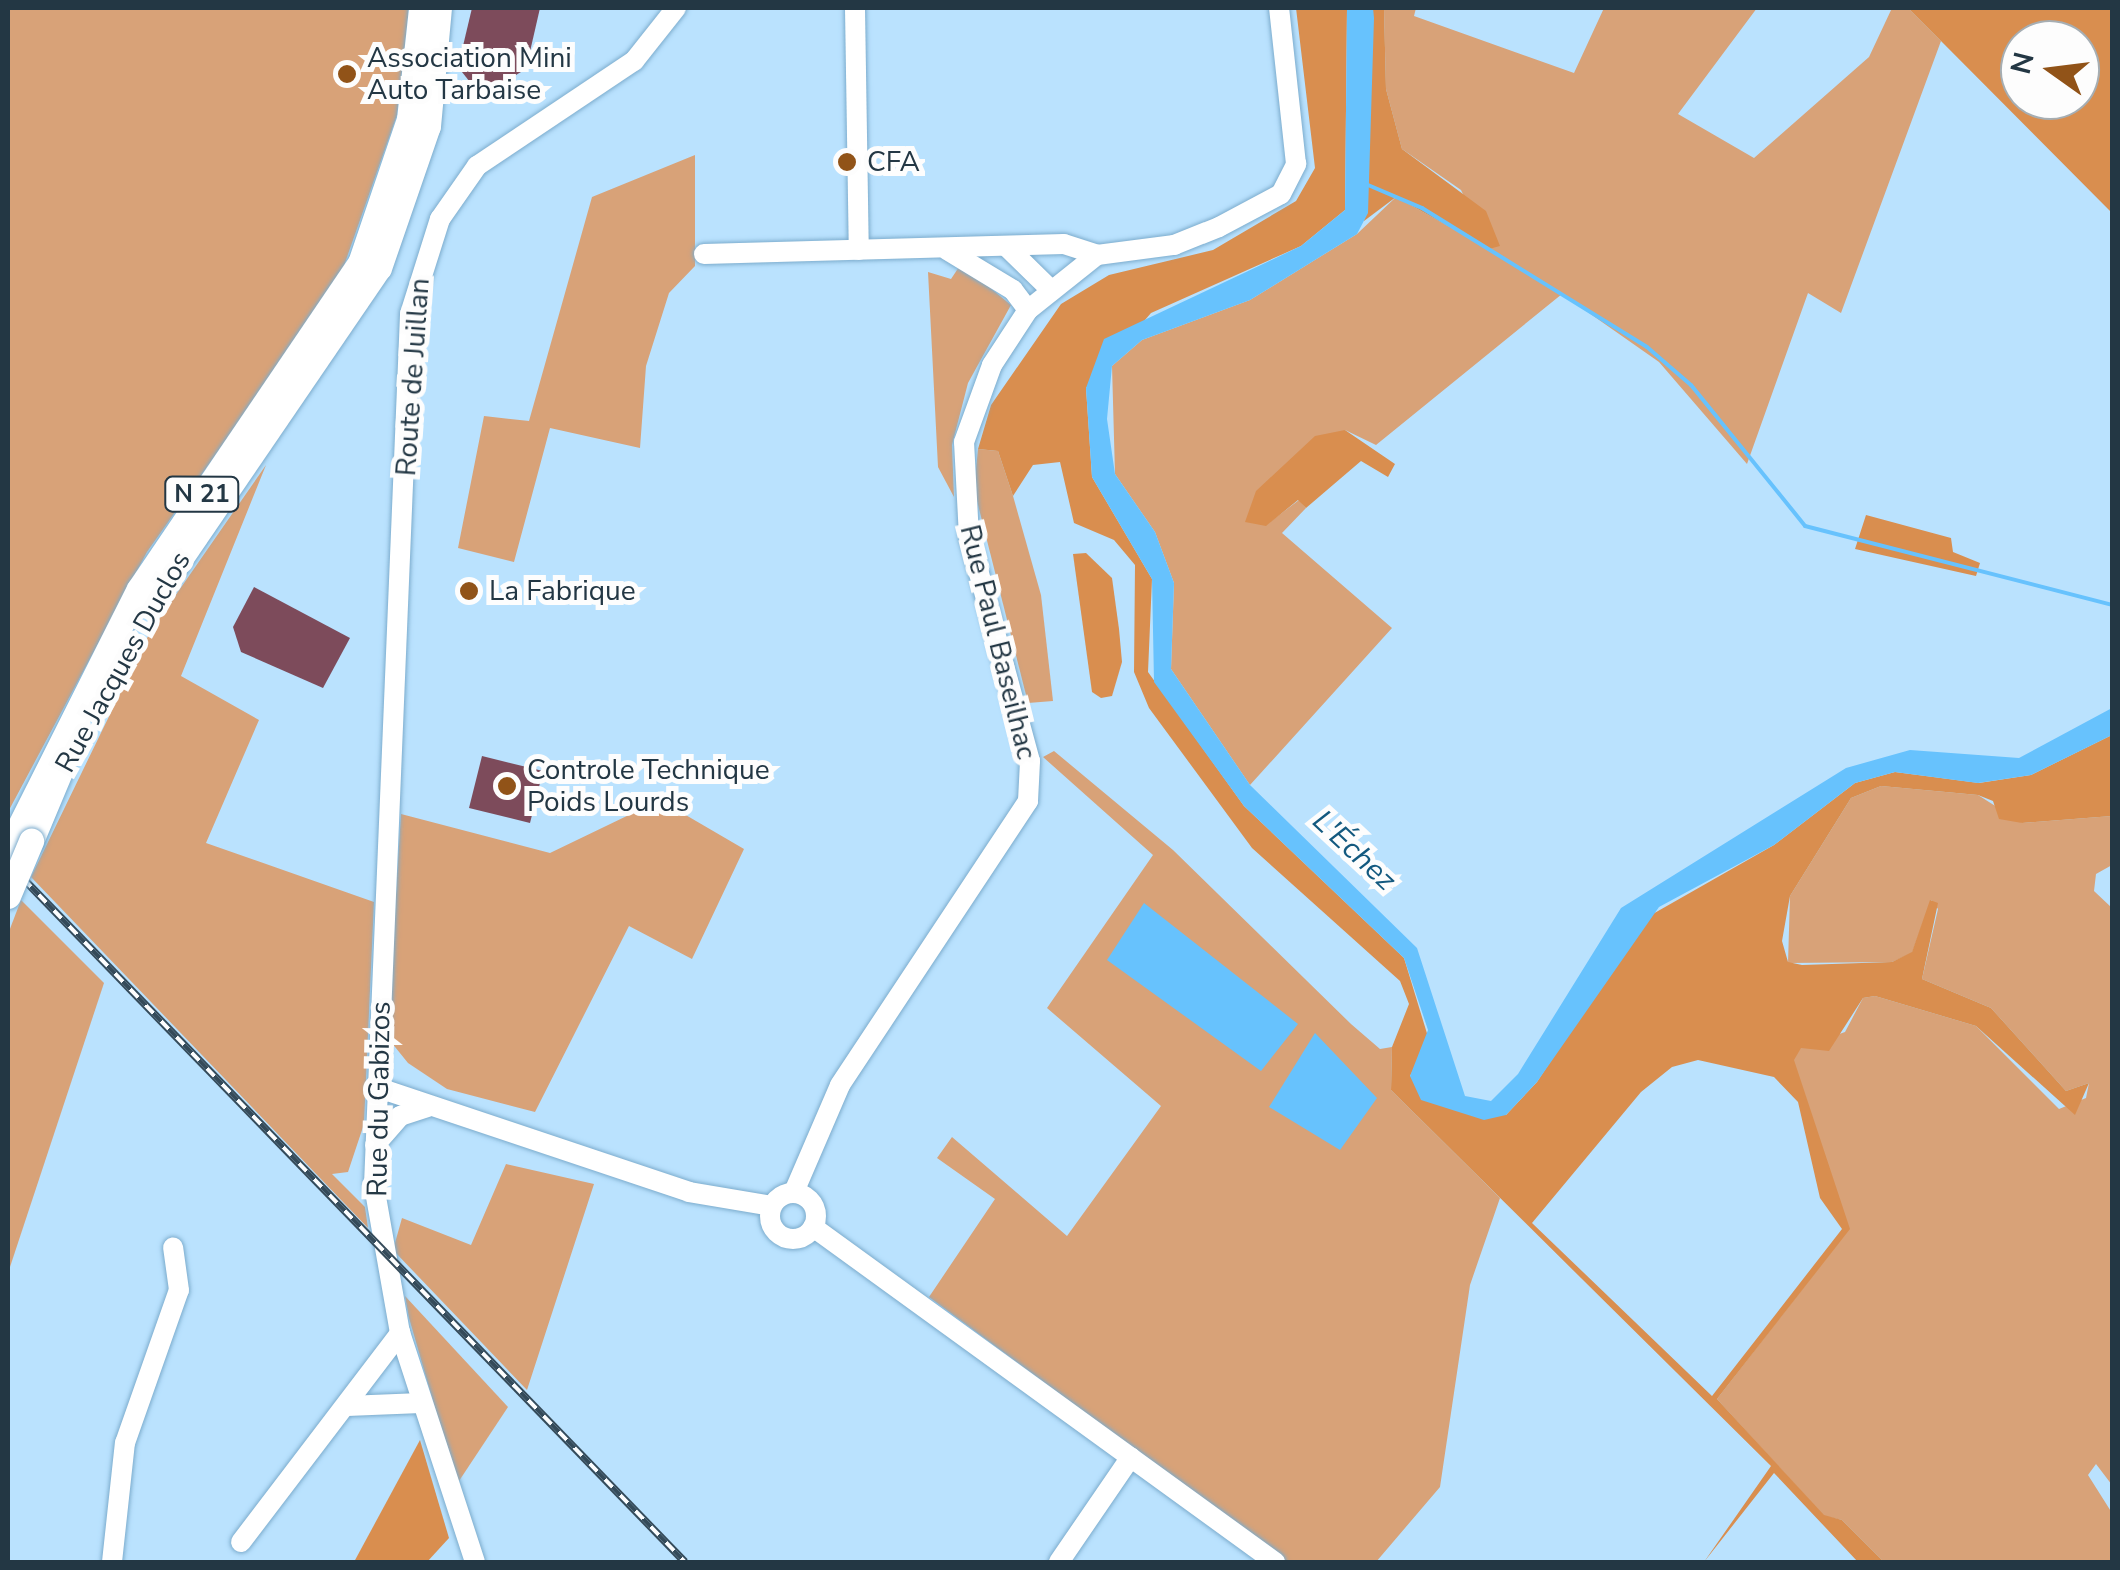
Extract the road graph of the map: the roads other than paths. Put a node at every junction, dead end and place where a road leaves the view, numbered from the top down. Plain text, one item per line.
1 (421, 8) edge
2 (440, 8) edge
3 (676, 8) edge
4 (855, 8) edge
5 (1279, 8) edge
6 (1004, 246) junction
7 (859, 250) junction
8 (947, 250) junction
9 (704, 254) dead end
10 (1098, 256) junction
11 (1050, 289) junction
12 (1028, 310) junction
13 (399, 621) joint
14 (18, 838) edge
15 (8, 896) edge
16 (376, 1086) junction
17 (428, 1106) junction
18 (374, 1147) junction
19 (794, 1192) junction
20 (772, 1206) junction
21 (814, 1228) junction
22 (174, 1248) dead end
23 (400, 1333) junction
24 (421, 1403) junction
25 (347, 1406) junction
26 (1131, 1456) junction
27 (241, 1542) dead end
28 (112, 1562) edge
29 (475, 1562) edge
30 (1059, 1562) edge
31 (1275, 1562) edge

1 - 14 main road, Rue Jacques Duclos / N 21
2 - 14 main road, Rue Jacques Duclos / N 21
3 - 13 street, Route de Juillan
4 - 7 street
5 - 10 street
6 - 8 street
6 - 10 street
6 - 11 street
7 - 8 street
7 - 9 street
8 - 12 street
10 - 11 street, Rue Paul Baseilhac
11 - 12 street, Rue Paul Baseilhac
12 - 19 street, Rue Paul Baseilhac
13 - 16 street, Rue du Gabizos
14 - 15 main road, N 21, bridge
16 - 17 street
16 - 18 street, Rue du Gabizos
17 - 18 street
17 - 20 street
18 - 23 street, Rue du Gabizos
19 - 20 street
19 - 21 street
20 - 21 street
21 - 26 street
22 - 28 street
23 - 24 street, Rue du Gabizos
23 - 25 street
24 - 25 street
24 - 29 street, Rue du Gabizos
25 - 27 street
26 - 30 street
26 - 31 street

